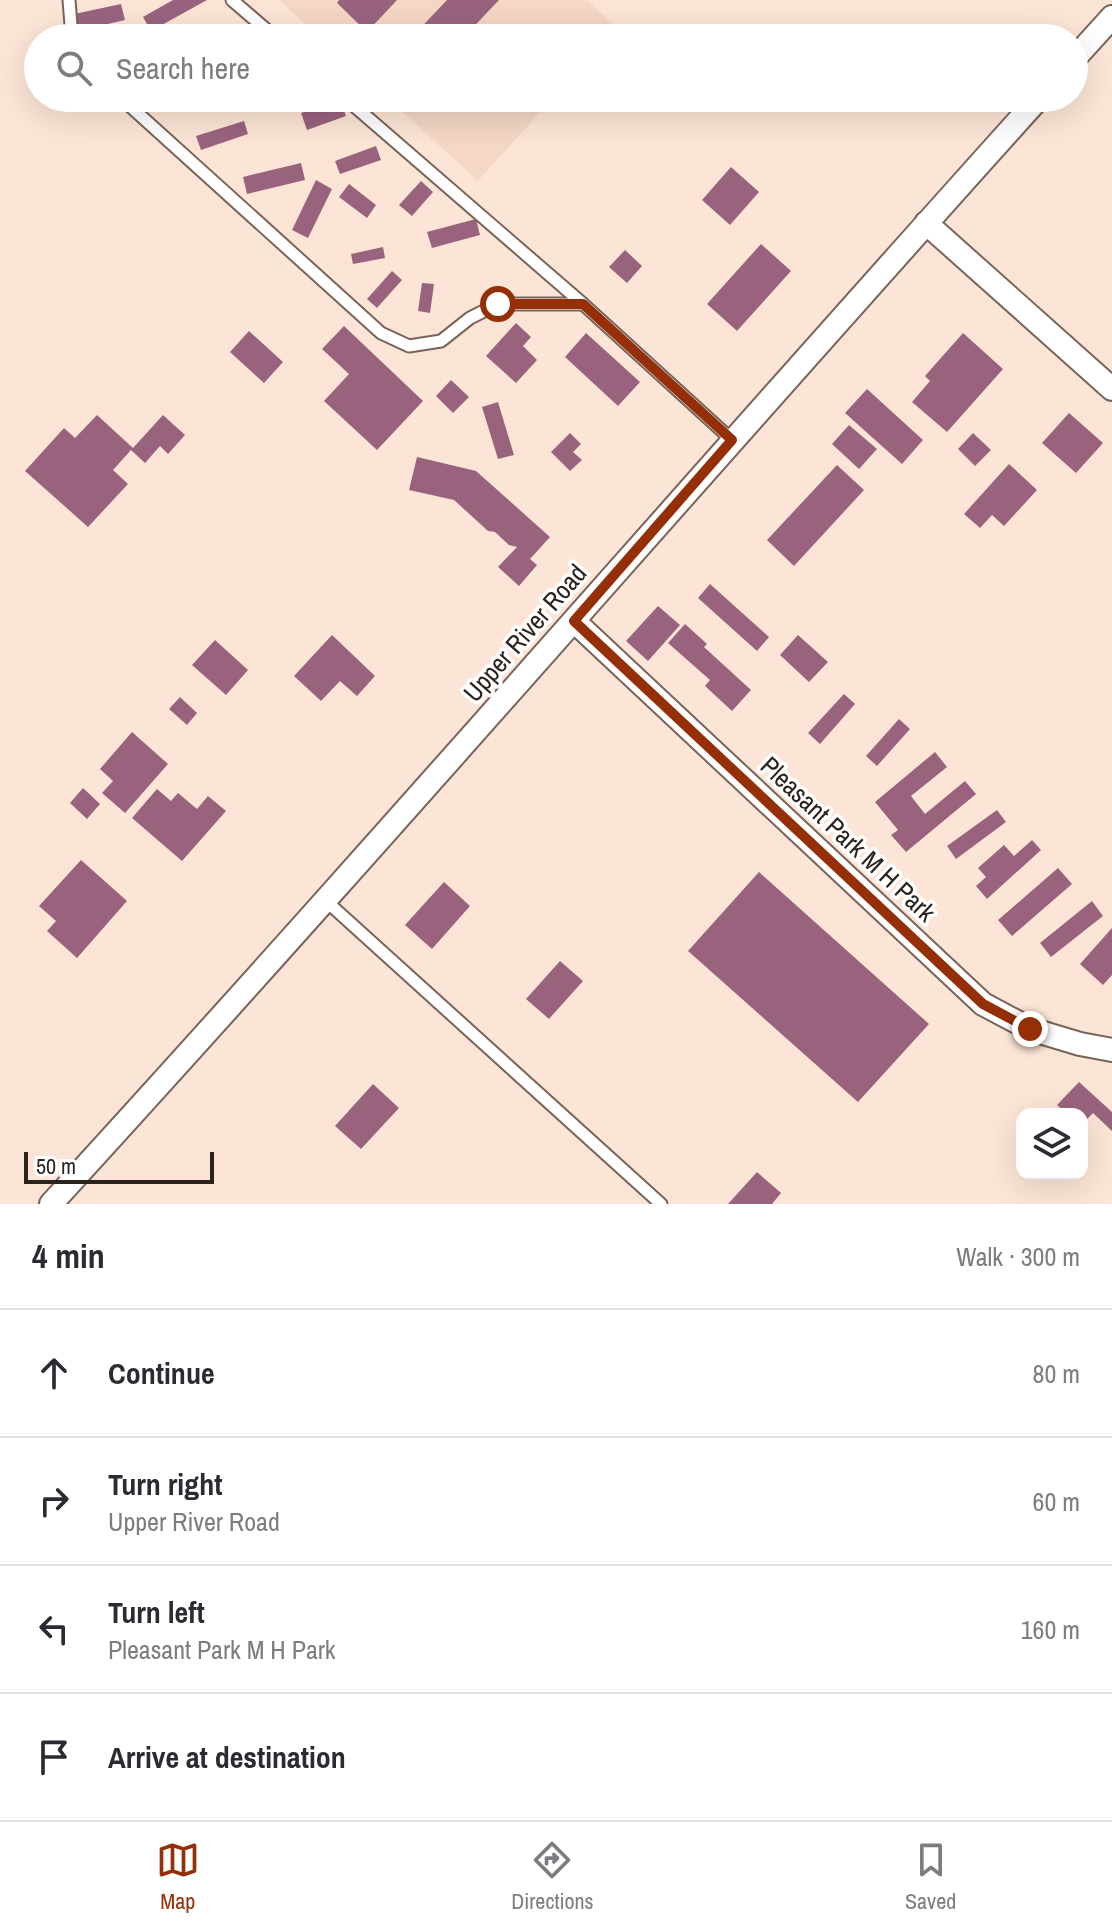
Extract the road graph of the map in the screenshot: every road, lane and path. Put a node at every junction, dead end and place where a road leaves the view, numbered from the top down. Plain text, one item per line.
1 (69, 0) edge
2 (232, 0) edge
3 (1112, 17) edge
4 (71, 24) edge
5 (260, 24) edge
6 (1088, 44) edge
7 (136, 112) edge
8 (361, 112) edge
9 (1026, 112) edge
10 (926, 223) junction
11 (583, 304) junction
12 (1112, 389) edge
13 (732, 440) junction
14 (574, 621) junction
15 (325, 900) junction
16 (1112, 1050) edge
17 (51, 1204) edge
18 (661, 1204) edge

1 - 4 lane
2 - 5 lane
3 - 6 street
7 - 11 lane
8 - 11 lane
9 - 10 street, Upper River Road
10 - 12 street
10 - 13 street, Upper River Road
11 - 13 lane
13 - 14 street, Upper River Road
14 - 15 street, Upper River Road
14 - 16 street, Pleasant Park M H Park
15 - 17 street, Upper River Road
15 - 18 lane

